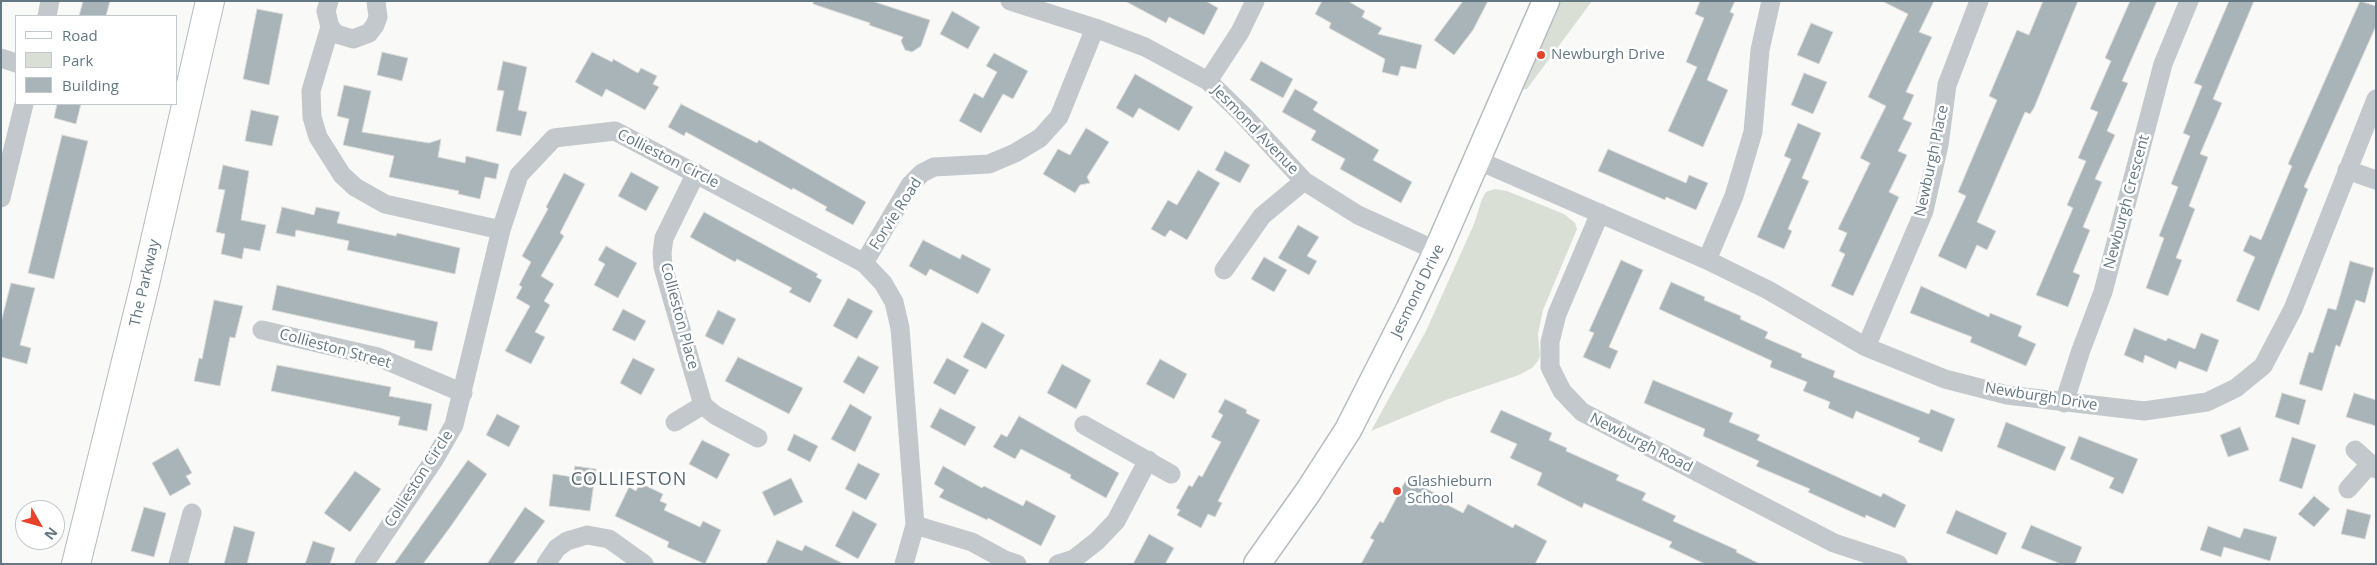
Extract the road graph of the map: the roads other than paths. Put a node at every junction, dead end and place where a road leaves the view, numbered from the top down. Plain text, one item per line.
1 (50, 1) edge
2 (210, 1) edge
3 (329, 1) edge
4 (376, 1) edge
5 (1010, 1) edge
6 (1255, 1) edge
7 (1546, 1) edge
8 (1771, 1) edge
9 (1979, 1) edge
10 (2189, 1) edge
11 (47, 15) edge
12 (330, 27) junction
13 (1095, 28) junction
14 (1, 58) edge
15 (15, 63) edge
16 (1208, 81) junction
17 (2376, 99) edge
18 (24, 105) edge
19 (1477, 160) junction
20 (2346, 170) junction
21 (696, 172) junction
22 (2376, 180) edge
23 (1304, 181) junction
24 (1, 198) edge
25 (1600, 213) junction
26 (500, 230) junction
27 (1438, 251) junction
28 (1707, 260) junction
29 (864, 263) junction
30 (1224, 270) dead end
31 (262, 330) dead end
32 (1866, 347) junction
33 (463, 393) junction
34 (2064, 403) junction
35 (704, 405) junction
36 (675, 422) dead end
37 (1084, 425) dead end
38 (758, 438) dead end
39 (2355, 450) dead end
40 (1148, 460) junction
41 (2373, 467) edge
42 (1171, 474) dead end
43 (2348, 489) dead end
44 (192, 512) dead end
45 (915, 525) junction
46 (76, 564) edge
47 (178, 564) edge
48 (364, 564) edge
49 (546, 564) edge
50 (644, 564) edge
51 (904, 564) edge
52 (1017, 564) edge
53 (1058, 564) edge
54 (1257, 564) edge
55 (1898, 564) edge

1 - 11 street
2 - 46 main road, The Parkway
3 - 12 street
4 - 12 street
5 - 13 street, Jesmond Avenue
6 - 16 street
7 - 19 street, Jesmond Drive
8 - 28 street
9 - 32 street, Newburgh Place
10 - 34 street, Newburgh Crescent
12 - 26 street
13 - 16 street, Jesmond Avenue
13 - 29 street, Forvie Road
14 - 15 street
16 - 23 street, Jesmond Avenue
17 - 20 street, Newburgh Drive
18 - 24 street
19 - 25 street, Newburgh Drive
19 - 27 street, Jesmond Drive
20 - 22 street
20 - 34 street, Newburgh Drive
21 - 26 street, Collieston Circle
21 - 29 street, Collieston Circle
21 - 35 street, Collieston Place
23 - 27 street, Jesmond Avenue
23 - 30 street
25 - 28 street, Newburgh Drive
25 - 55 street, Newburgh Road
26 - 33 street, Collieston Circle
27 - 54 street, Jesmond Drive
28 - 32 street, Newburgh Drive
29 - 45 street, Collieston Circle
31 - 33 street, Collieston Street
32 - 34 street, Newburgh Drive
33 - 48 street, Collieston Circle
35 - 36 street
35 - 38 street
37 - 40 street
39 - 41 street
40 - 42 street
40 - 53 street
41 - 43 street
44 - 47 street
45 - 51 street, Collieston Circle
45 - 52 street
49 - 50 street

